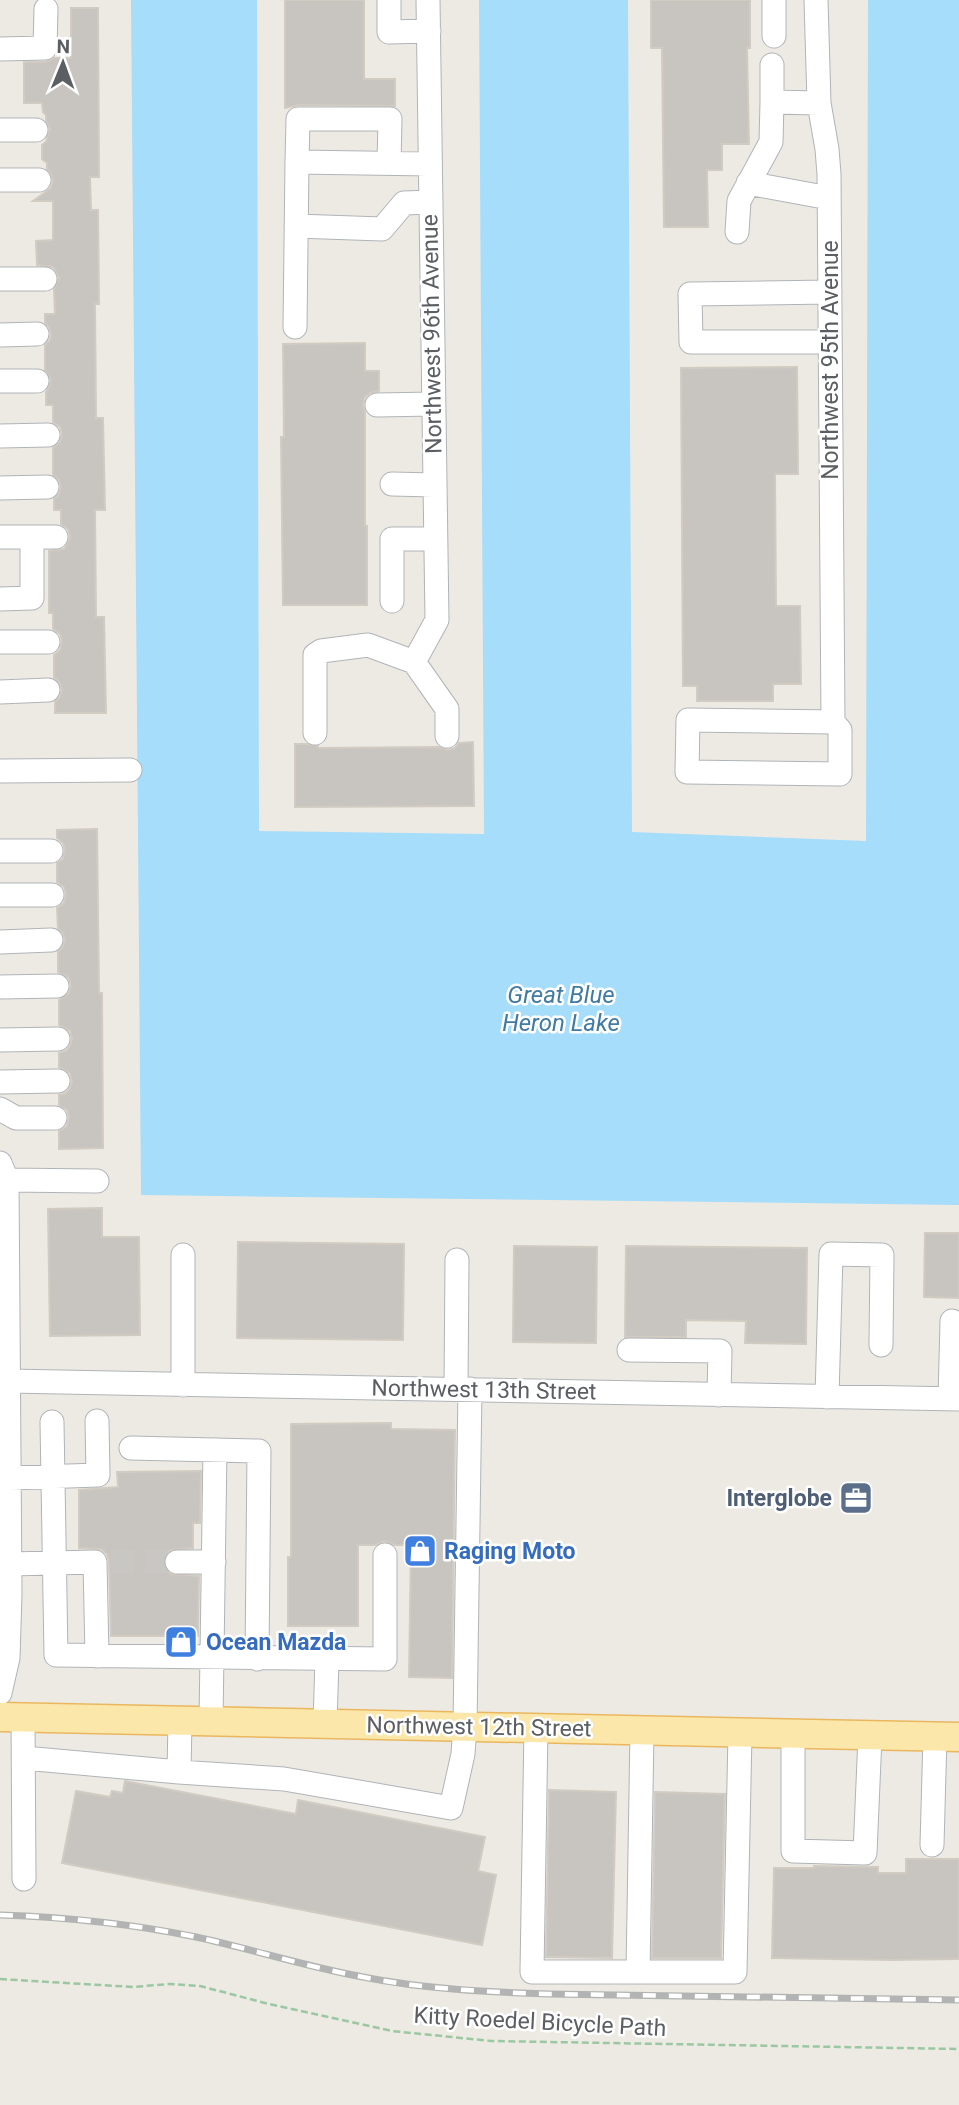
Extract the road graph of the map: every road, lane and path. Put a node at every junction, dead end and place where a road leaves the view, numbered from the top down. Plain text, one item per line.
1 (389, 0) edge
2 (428, 0) edge
3 (774, 0) edge
4 (816, 0) edge
5 (46, 9) dead end
6 (429, 31) junction
7 (774, 36) dead end
8 (0, 49) edge
9 (772, 65) dead end
10 (772, 102) junction
11 (819, 103) junction
12 (0, 130) edge
13 (36, 130) dead end
14 (297, 162) junction
15 (389, 163) junction
16 (430, 164) junction
17 (0, 180) edge
18 (39, 180) dead end
19 (748, 183) junction
20 (829, 198) junction
21 (431, 202) junction
22 (296, 226) junction
23 (737, 232) dead end
24 (0, 279) edge
25 (45, 279) dead end
26 (830, 292) junction
27 (295, 327) dead end
28 (37, 334) dead end
29 (0, 335) edge
30 (830, 342) junction
31 (0, 381) edge
32 (37, 381) dead end
33 (433, 404) junction
34 (377, 405) dead end
35 (48, 435) dead end
36 (0, 436) edge
37 (392, 484) dead end
38 (434, 485) junction
39 (47, 487) dead end
40 (0, 488) edge
41 (0, 537) edge
42 (32, 537) junction
43 (56, 537) dead end
44 (435, 539) junction
45 (0, 599) edge
46 (392, 601) dead end
47 (0, 642) edge
48 (48, 642) dead end
49 (414, 662) junction
50 (48, 690) dead end
51 (0, 692) edge
52 (833, 722) junction
53 (315, 733) dead end
54 (447, 736) dead end
55 (130, 770) dead end
56 (0, 771) edge
57 (0, 851) edge
58 (51, 851) dead end
59 (0, 895) edge
60 (52, 895) dead end
61 (51, 940) dead end
62 (0, 942) edge
63 (57, 986) dead end
64 (0, 987) edge
65 (58, 1039) dead end
66 (0, 1040) edge
67 (58, 1081) dead end
68 (0, 1082) edge
69 (0, 1109) edge
70 (55, 1118) dead end
71 (4, 1172) edge
72 (97, 1181) dead end
73 (183, 1255) dead end
74 (457, 1260) dead end
75 (953, 1321) dead end
76 (881, 1345) dead end
77 (629, 1350) dead end
78 (9, 1381) junction
79 (183, 1385) junction
80 (463, 1389) junction
81 (719, 1395) junction
82 (827, 1397) junction
83 (954, 1399) edge
84 (97, 1421) dead end
85 (52, 1422) dead end
86 (131, 1448) dead end
87 (215, 1450) junction
88 (53, 1477) junction
89 (10, 1478) junction
90 (385, 1555) dead end
91 (54, 1562) junction
92 (177, 1562) tunnel mouth
93 (214, 1562) junction
94 (10, 1563) junction
95 (97, 1656) junction
96 (212, 1657) junction
97 (257, 1658) junction
98 (327, 1660) junction
99 (4, 1662) edge
100 (0, 1693) edge
101 (12, 1717) edge
102 (180, 1721) junction
103 (211, 1722) junction
104 (325, 1724) junction
105 (465, 1726) junction
106 (536, 1728) junction
107 (642, 1731) junction
108 (740, 1734) junction
109 (793, 1735) junction
110 (870, 1737) junction
111 (947, 1737) edge
112 (24, 1758) junction
113 (179, 1772) junction
114 (932, 1845) dead end
115 (24, 1879) dead end
116 (638, 1972) junction
117 (0, 1979) edge
118 (959, 2049) edge

1 - 6 street
2 - 6 street, Northwest 96th Avenue
3 - 7 street
4 - 11 street, Northwest 95th Avenue
5 - 8 street
6 - 16 street, Northwest 96th Avenue
9 - 10 street
10 - 11 street
10 - 19 street
11 - 20 street, Northwest 95th Avenue
12 - 13 street
14 - 15 street
14 - 15 street
14 - 22 street
15 - 16 street
16 - 21 street, Northwest 96th Avenue
17 - 18 street
19 - 20 street
19 - 23 street
20 - 26 street, Northwest 95th Avenue
21 - 22 street
21 - 33 street, Northwest 96th Avenue
22 - 27 street
24 - 25 street
26 - 30 street, Northwest 95th Avenue
26 - 30 street
28 - 29 street
30 - 52 street, Northwest 95th Avenue
31 - 32 street
33 - 34 street
33 - 38 street, Northwest 96th Avenue
35 - 36 street
37 - 38 street
38 - 44 street, Northwest 96th Avenue
39 - 40 street
41 - 42 street
42 - 43 street
42 - 45 street
44 - 46 street
44 - 49 street, Northwest 96th Avenue
47 - 48 street
49 - 53 street
49 - 54 street
50 - 51 street
52 - 52 street, Northwest 95th Avenue
55 - 56 street
57 - 58 street
59 - 60 street
61 - 62 street
63 - 64 street
65 - 66 street
67 - 68 street
69 - 70 street
71 - 72 street
71 - 78 street
73 - 79 street
74 - 80 street
75 - 83 street
76 - 82 street
77 - 81 street
78 - 79 street, Northwest 13th Street
78 - 89 street
79 - 80 street, Northwest 13th Street
80 - 81 street, Northwest 13th Street
80 - 105 street
81 - 82 street, Northwest 13th Street
82 - 83 street, Northwest 13th Street
84 - 88 street
85 - 88 street
86 - 87 street
87 - 93 street
87 - 97 street
88 - 89 street
88 - 91 street
89 - 94 street
90 - 98 street
91 - 94 street
91 - 95 street
91 - 95 street
92 - 93 street
93 - 96 street
94 - 99 street
95 - 96 street
96 - 97 street
96 - 103 street
97 - 98 street
98 - 104 street
99 - 100 street
101 - 102 main road, Northwest 12th Street
101 - 112 street
102 - 103 main road, Northwest 12th Street
102 - 113 street
103 - 104 main road, Northwest 12th Street
104 - 105 main road, Northwest 12th Street
105 - 106 main road, Northwest 12th Street
105 - 113 street
106 - 107 main road, Northwest 12th Street
106 - 116 street
107 - 108 main road, Northwest 12th Street
107 - 116 street
108 - 109 main road, Northwest 12th Street
108 - 116 street
109 - 110 main road, Northwest 12th Street
109 - 110 street
110 - 111 main road, Northwest 12th Street
111 - 114 street
112 - 113 street
112 - 115 street
117 - 118 path, Kitty Roedel Bicycle Path

